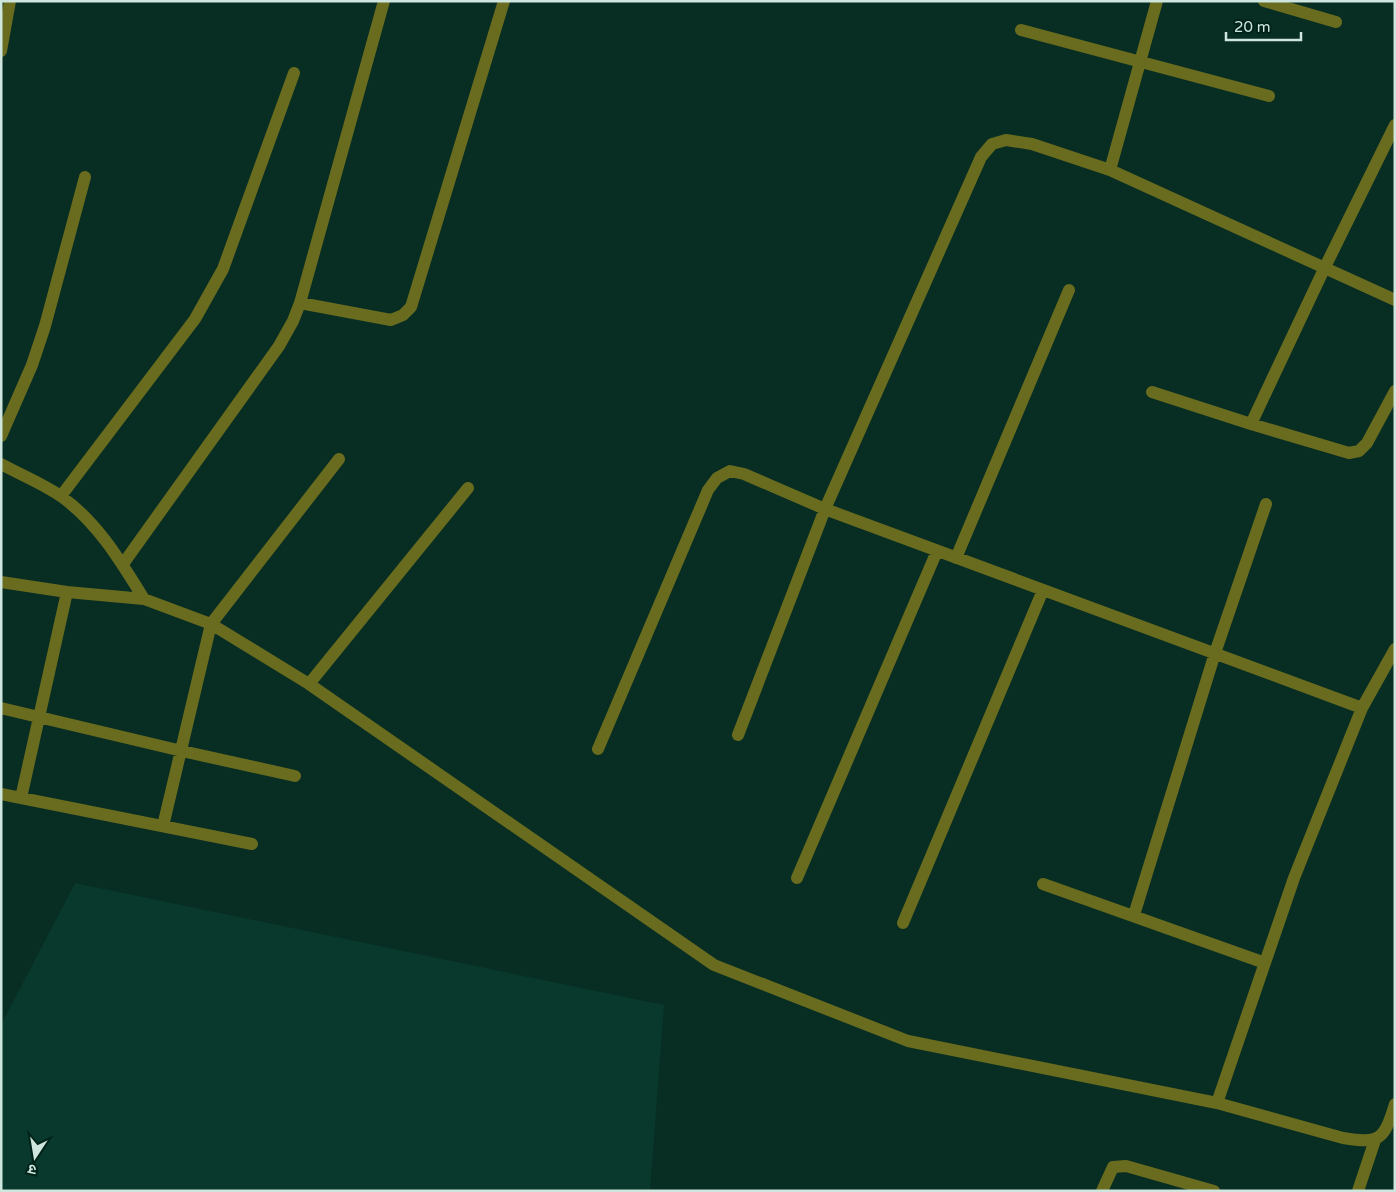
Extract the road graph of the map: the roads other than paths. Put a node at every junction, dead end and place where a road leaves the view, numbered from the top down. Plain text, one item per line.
1 (10, 1) edge
2 (384, 1) edge
3 (504, 1) edge
4 (1157, 1) edge
5 (1264, 1) edge
6 (1336, 22) dead end
7 (1021, 30) dead end
8 (1, 51) edge
9 (1140, 61) junction
10 (294, 73) dead end
11 (1269, 96) dead end
12 (1395, 124) edge
13 (1110, 170) junction
14 (85, 177) dead end
15 (1325, 267) junction
16 (1069, 290) dead end
17 (1395, 300) edge
18 (300, 303) junction
19 (1395, 391) edge
20 (1152, 392) dead end
21 (1251, 424) junction
22 (1, 436) edge
23 (339, 460) dead end
24 (1, 464) edge
25 (468, 488) dead end
26 (61, 496) junction
27 (1266, 504) dead end
28 (825, 509) junction
29 (937, 551) junction
30 (956, 558) junction
31 (123, 564) junction
32 (1, 582) edge
33 (1043, 590) junction
34 (67, 592) junction
35 (144, 599) junction
36 (211, 624) junction
37 (1395, 649) edge
38 (1214, 653) junction
39 (309, 684) junction
40 (1, 708) edge
41 (1362, 708) junction
42 (39, 716) junction
43 (738, 735) dead end
44 (598, 749) dead end
45 (182, 751) junction
46 (296, 776) dead end
47 (1, 794) edge
48 (20, 798) junction
49 (163, 826) junction
50 (252, 844) dead end
51 (797, 878) dead end
52 (1043, 884) dead end
53 (1134, 915) junction
54 (903, 923) dead end
55 (1265, 963) junction
56 (1217, 1104) junction
57 (1395, 1104) edge
58 (1375, 1140) junction
59 (1102, 1191) edge
60 (1214, 1191) edge
61 (1358, 1191) edge

1 - 8 street
2 - 18 street
3 - 18 street
4 - 9 street
5 - 6 street
7 - 9 street
9 - 11 street
9 - 13 street
10 - 26 street
12 - 15 street
13 - 15 street
13 - 28 street
14 - 22 street
15 - 17 street
15 - 21 street
16 - 30 street
18 - 31 street
19 - 21 street
20 - 21 street
23 - 36 street
24 - 26 street
25 - 39 street
26 - 31 street
27 - 38 street
28 - 29 street
28 - 43 street
28 - 44 street
29 - 30 street
29 - 51 street
30 - 33 street
31 - 35 street
32 - 34 street
33 - 38 street
33 - 54 street
34 - 35 street
34 - 42 street
35 - 36 street
36 - 39 street
36 - 45 street
37 - 41 street
38 - 41 street
38 - 53 street
39 - 56 street
40 - 42 street
41 - 55 street
42 - 45 street
42 - 48 street
45 - 46 street
45 - 49 street
47 - 48 street
48 - 49 street
49 - 50 street
52 - 53 street
53 - 55 street
55 - 56 street
56 - 58 street
57 - 58 street
58 - 61 street
59 - 60 street

